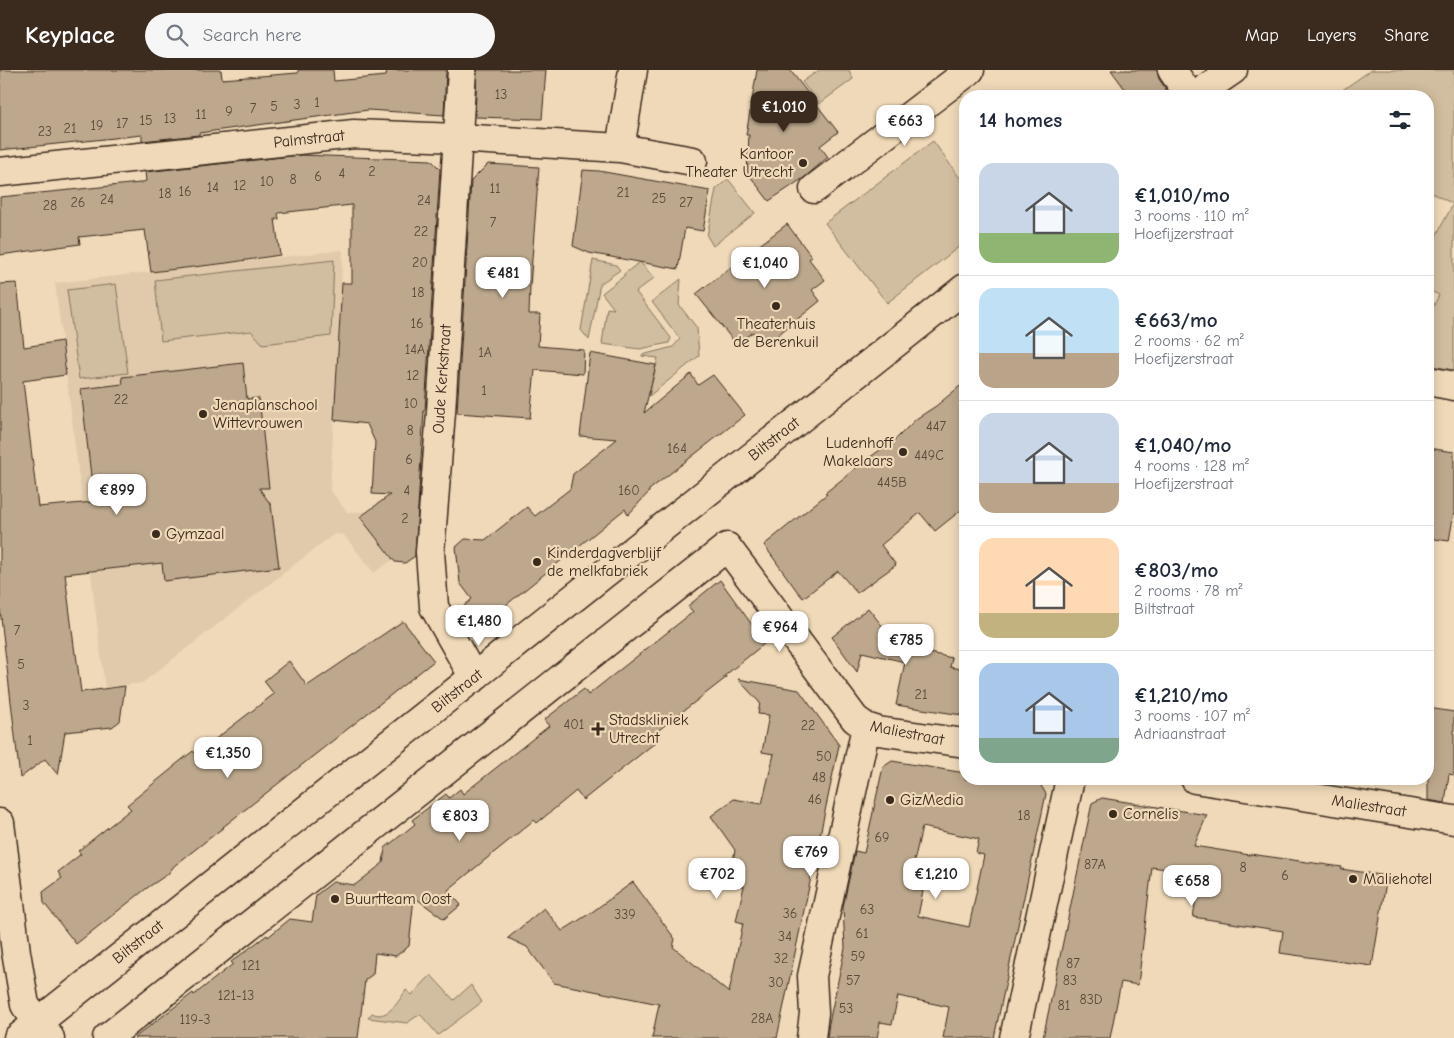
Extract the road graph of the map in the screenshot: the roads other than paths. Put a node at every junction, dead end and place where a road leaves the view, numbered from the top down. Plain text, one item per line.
1 (462, 70) edge
2 (633, 70) edge
3 (970, 70) edge
4 (1172, 70) edge
5 (1233, 70) edge
6 (1186, 90) edge
7 (1204, 90) edge
8 (457, 138) junction
9 (620, 148) junction
10 (693, 161) dead end
11 (0, 172) edge
12 (814, 189) dead end
13 (959, 293) edge
14 (1434, 382) edge
15 (1454, 386) edge
16 (474, 678) junction
17 (866, 727) junction
18 (959, 743) edge
19 (1069, 785) edge
20 (1233, 785) edge
21 (1454, 820) edge
22 (0, 823) edge
23 (35, 1033) edge
24 (107, 1038) edge
25 (810, 1038) edge
26 (1014, 1038) edge

1 - 8 street, Oude Kerkstraat
2 - 9 street
3 - 12 street
4 - 6 street
5 - 7 street
8 - 9 street, Palmstraat
8 - 11 street, Palmstraat
8 - 16 street, Oude Kerkstraat
9 - 10 street, Palmstraat
13 - 16 street, Biltstraat
14 - 15 street
16 - 23 street, Biltstraat
17 - 18 street, Maliestraat
17 - 24 street, Maliestraat
17 - 25 street
19 - 26 street
20 - 21 street, Maliestraat
22 - 23 street

